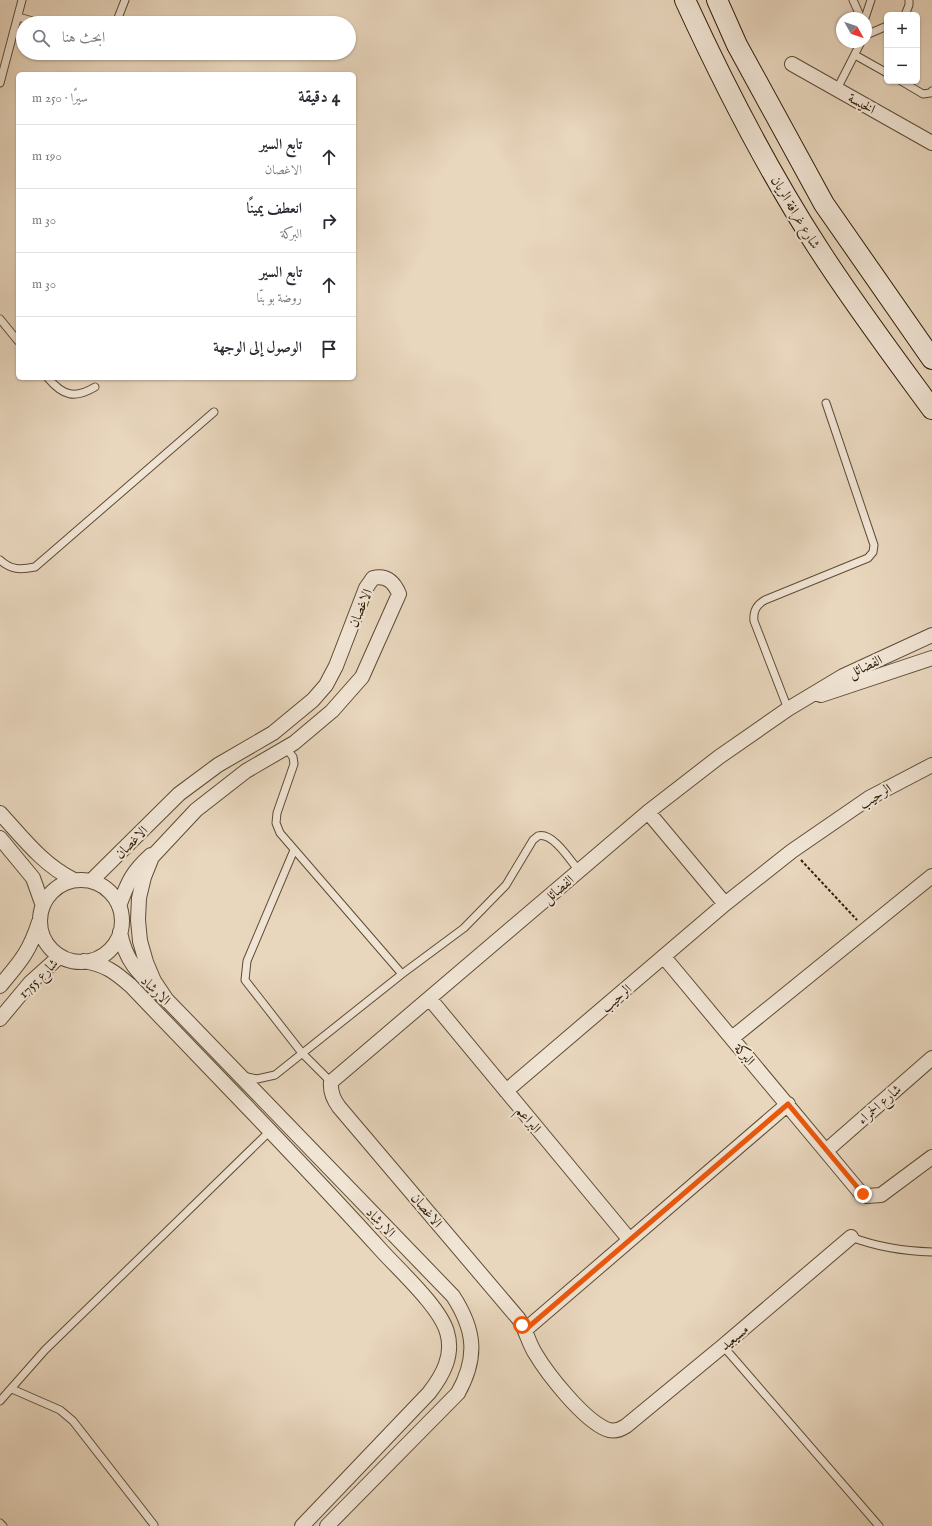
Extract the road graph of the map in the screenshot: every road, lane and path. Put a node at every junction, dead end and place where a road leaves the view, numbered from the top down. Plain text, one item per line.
1 (22, 0) edge
2 (125, 0) edge
3 (685, 0) edge
4 (717, 0) edge
5 (854, 0) edge
6 (871, 0) edge
7 (909, 0) edge
8 (859, 12) edge
9 (867, 12) edge
10 (906, 12) edge
11 (18, 16) edge
12 (119, 16) edge
13 (16, 24) edge
14 (884, 27) edge
15 (872, 32) edge
16 (858, 48) edge
17 (855, 55) junction
18 (792, 64) dead end
19 (884, 71) edge
20 (0, 83) edge
21 (905, 84) edge
22 (837, 89) junction
23 (932, 91) edge
24 (932, 143) edge
25 (0, 319) edge
26 (16, 339) edge
27 (932, 359) edge
28 (50, 380) edge
29 (95, 387) dead end
30 (826, 403) dead end
31 (932, 409) edge
32 (214, 412) dead end
33 (0, 560) edge
34 (932, 635) edge
35 (932, 658) edge
36 (794, 706) junction
37 (286, 748) junction
38 (932, 765) edge
39 (648, 812) junction
40 (0, 813) edge
41 (0, 838) edge
42 (166, 841) junction
43 (294, 850) junction
44 (792, 851) junction
45 (580, 871) junction
46 (932, 876) edge
47 (74, 880) junction
48 (92, 881) junction
49 (725, 904) junction
50 (119, 906) junction
51 (41, 913) junction
52 (865, 929) junction
53 (120, 932) junction
54 (60, 956) junction
55 (664, 957) junction
56 (84, 961) junction
57 (402, 974) junction
58 (0, 986) edge
59 (166, 999) junction
60 (430, 999) junction
61 (0, 1019) edge
62 (732, 1038) junction
63 (302, 1053) junction
64 (932, 1058) edge
65 (239, 1075) junction
66 (330, 1086) junction
67 (506, 1091) junction
68 (788, 1104) junction
69 (270, 1131) junction
70 (826, 1150) junction
71 (932, 1157) edge
72 (851, 1237) joint
73 (630, 1239) junction
74 (932, 1252) edge
75 (525, 1330) junction
76 (723, 1346) junction
77 (12, 1389) junction
78 (0, 1401) edge
79 (613, 1430) joint
80 (0, 1523) edge
81 (154, 1525) edge
82 (3, 1526) edge
83 (302, 1526) edge
84 (326, 1526) edge
85 (879, 1526) edge

1 - 11 lane
2 - 12 lane
3 - 31 main road, شارع غرافة الريان
4 - 27 main road, شارع غرافة الريان
5 - 8 lane
6 - 9 lane
7 - 10 lane
13 - 20 lane
14 - 15 lane
16 - 17 lane
17 - 19 lane
17 - 22 lane
18 - 22 street, الخيسة
21 - 23 lane
22 - 24 street, الخيسة
25 - 26 lane
28 - 29 lane
30 - 36 lane
32 - 33 lane
34 - 36 street, الفضائل
35 - 36 street, الفضائل
36 - 39 street, الفضائل
37 - 42 street, الاغصان
37 - 43 lane
37 - 48 street, الاغصان
38 - 44 street, الرحيب
39 - 45 street, الفضائل
39 - 49 street
40 - 47 street
41 - 51 street
42 - 50 street, الاغصان
42 - 59 street, الاغصان
43 - 57 lane
43 - 63 lane
44 - 49 street, الرحيب
44 - 52 path
45 - 57 lane
45 - 60 street, الفضائل
46 - 52 street
47 - 48 street
47 - 51 street
48 - 50 street
49 - 55 street, الرحيب
50 - 53 street
51 - 54 street
51 - 58 street, شارع 1755
52 - 62 street
53 - 56 street
53 - 59 street, الارشاد
54 - 56 street
54 - 61 street, شارع 1755
55 - 62 street, البركة
55 - 67 street, الرحيب
56 - 69 street, الارشاد
57 - 63 lane
59 - 65 street, الارشاد
60 - 66 street, الفضائل
60 - 67 street, البراعم
62 - 68 street, البركة
63 - 65 lane
63 - 66 lane
64 - 70 street, شارع الحمراء
65 - 84 street, الارشاد
66 - 75 street, الاغصان
67 - 73 street, البراعم
68 - 70 street, البركة
68 - 73 street
69 - 77 lane
69 - 83 street, الارشاد
70 - 71 street, البركة
72 - 74 lane
72 - 76 street, مسيعيد
73 - 75 street
75 - 79 street, الاغصان
76 - 79 street, مسيعيد
76 - 85 lane
77 - 78 lane
77 - 81 lane
80 - 82 lane

